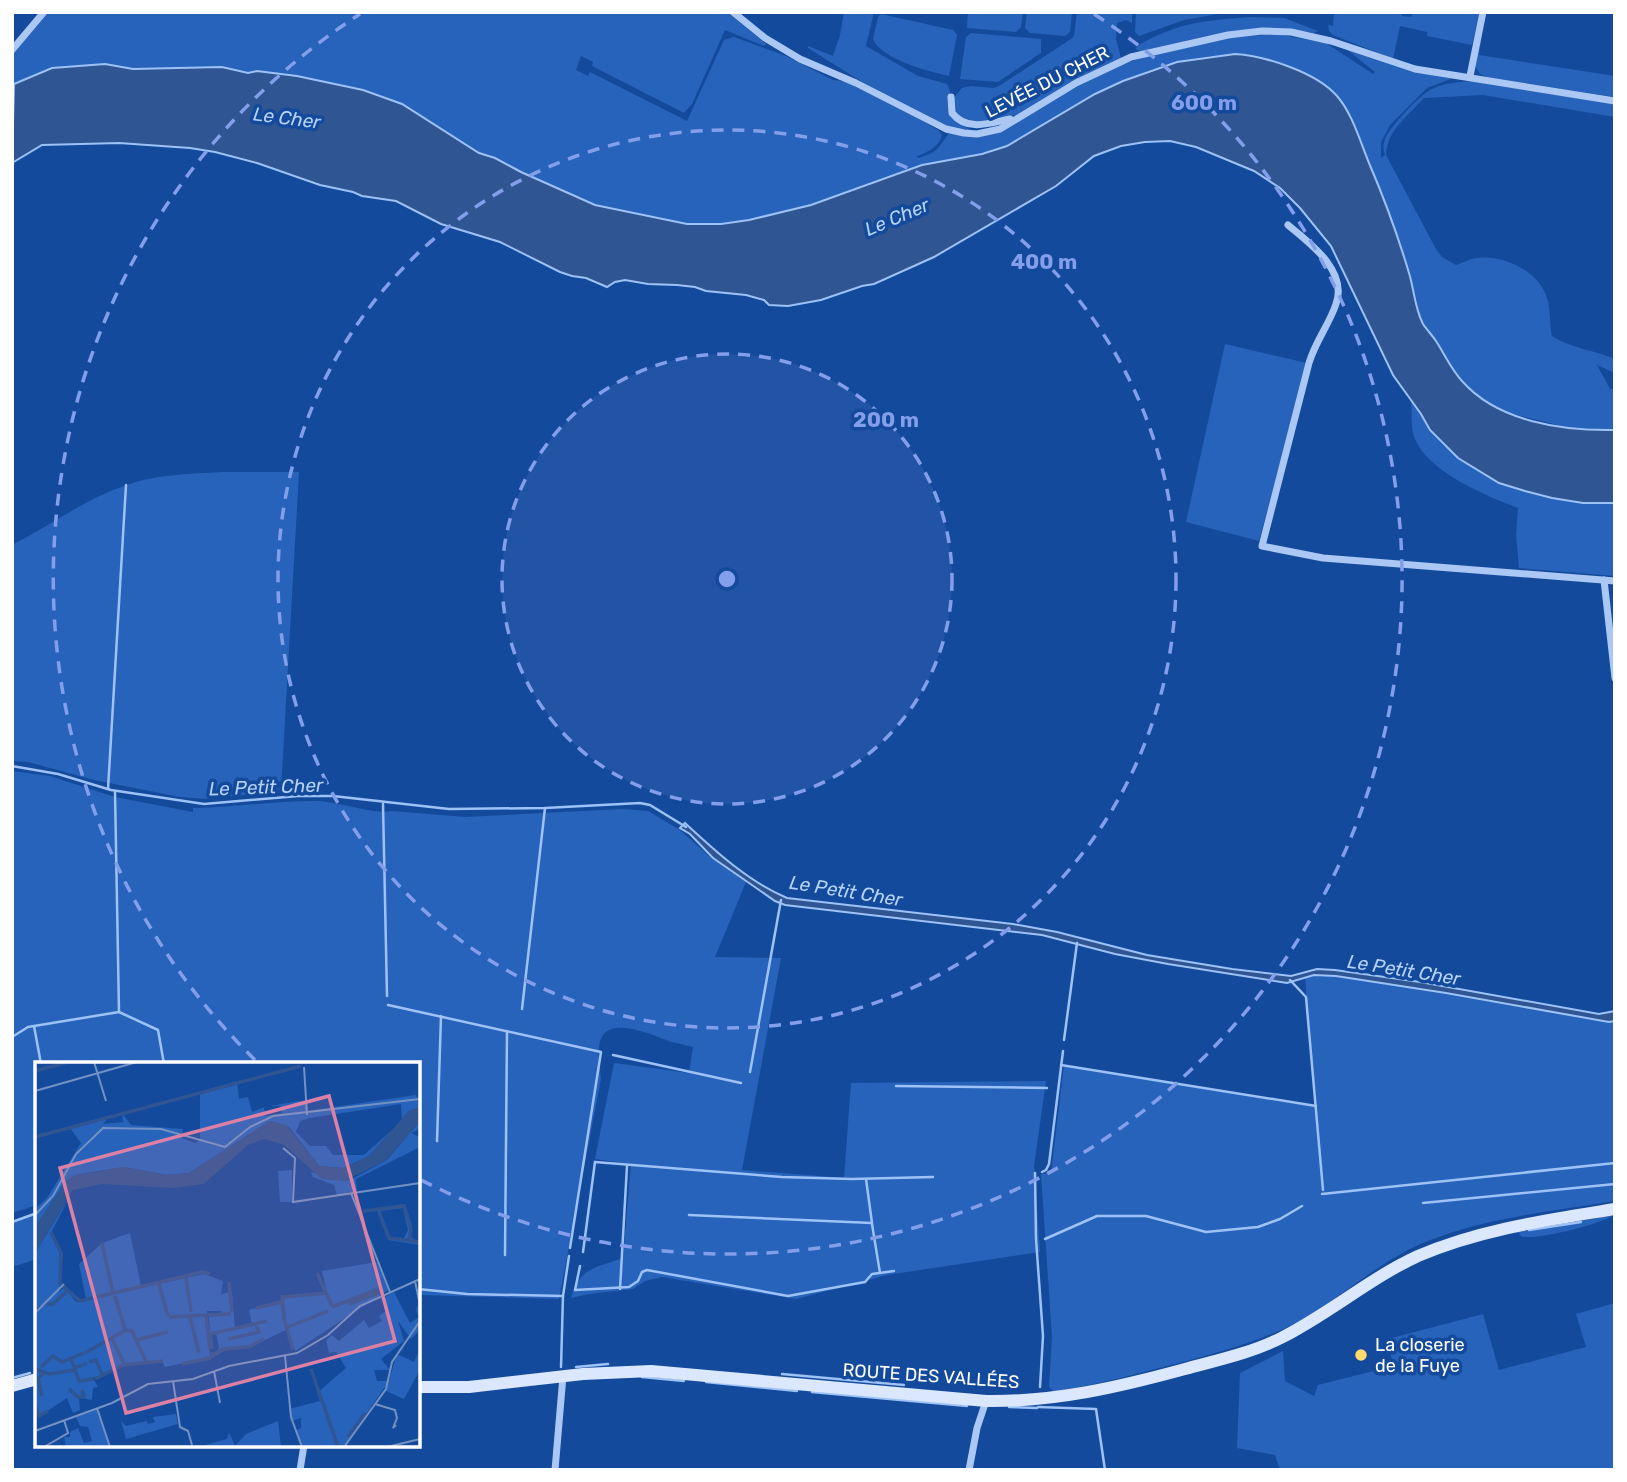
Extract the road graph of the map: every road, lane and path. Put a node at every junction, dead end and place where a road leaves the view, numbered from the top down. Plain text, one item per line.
1 (44, 12) edge
2 (733, 12) edge
3 (1483, 12) edge
4 (12, 50) edge
5 (1470, 76) junction
6 (951, 97) dead end
7 (1615, 101) edge
8 (977, 129) junction
9 (1289, 225) dead end
10 (1604, 580) junction
11 (1615, 581) edge
12 (1615, 678) edge
13 (1615, 1209) edge
14 (563, 1376) junction
15 (35, 1380) edge
16 (12, 1386) edge
17 (420, 1387) edge
18 (986, 1401) junction
19 (304, 1447) edge
20 (300, 1470) edge
21 (555, 1470) edge
22 (969, 1470) edge

1 - 4 street
2 - 8 street, LEVÉE DU CHER
3 - 5 street
5 - 7 street, LEVÉE DU CHER
5 - 8 street, LEVÉE DU CHER
6 - 8 street
9 - 10 street
10 - 11 street
10 - 12 street
13 - 18 main road, ROUTE DES VALLÉES
14 - 17 main road, ROUTE DES VALLÉES
14 - 18 main road, ROUTE DES VALLÉES
14 - 21 street
15 - 16 main road
18 - 22 street
19 - 20 street

